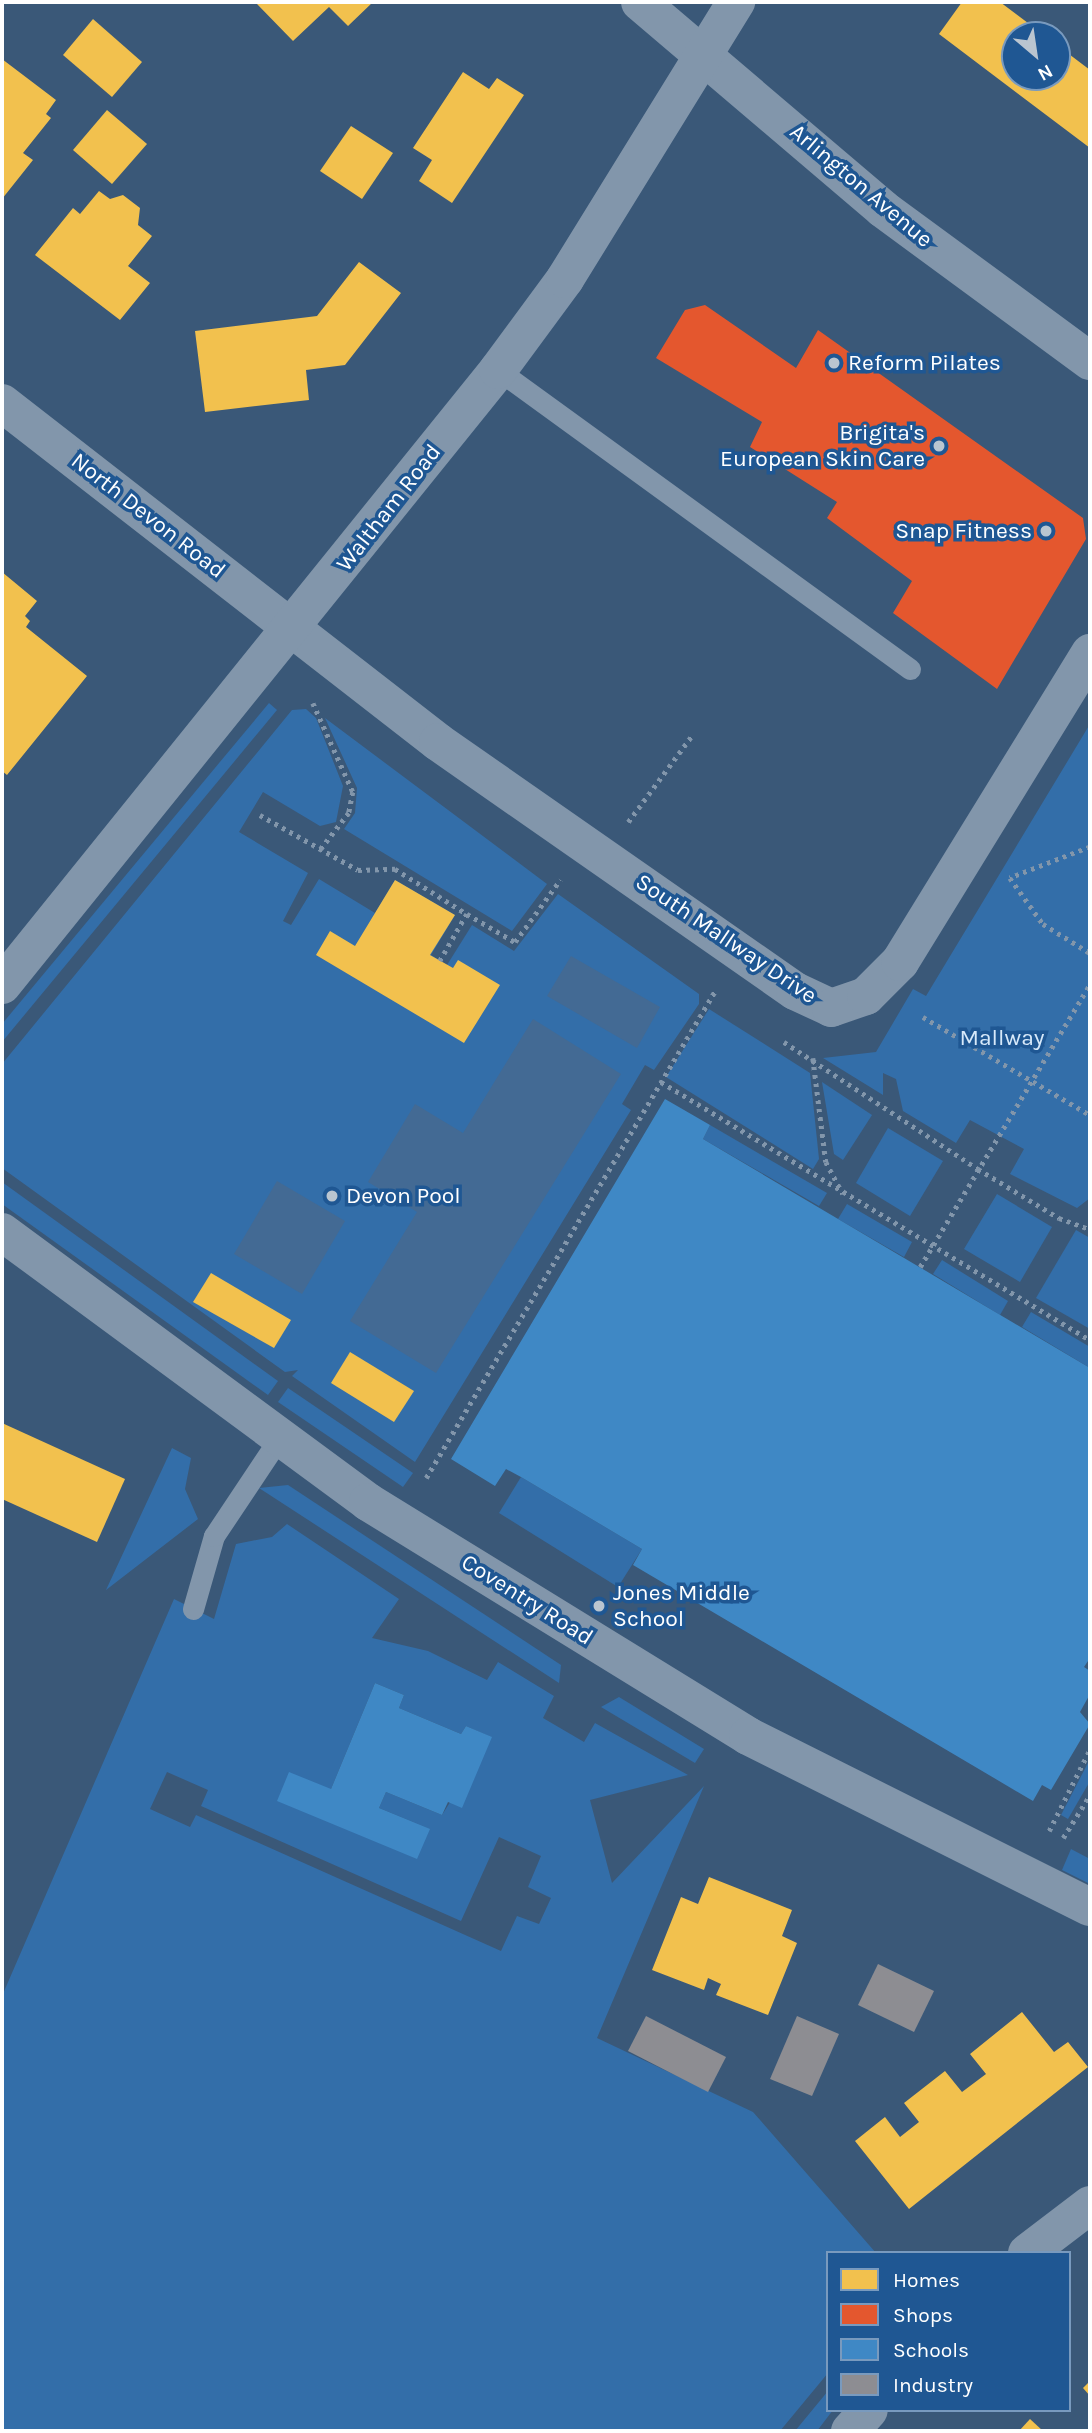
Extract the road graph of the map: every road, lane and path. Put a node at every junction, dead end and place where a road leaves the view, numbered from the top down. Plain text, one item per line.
1 (640, 2) edge
2 (736, 2) edge
3 (705, 53) junction
4 (1090, 361) edge
5 (498, 370) junction
6 (2, 403) edge
7 (296, 626) junction
8 (1090, 653) edge
9 (910, 669) dead end
10 (313, 703) dead end
11 (693, 734) dead end
12 (639, 812) dead end
13 (260, 815) dead end
14 (1090, 847) edge
15 (321, 849) junction
16 (561, 880) dead end
17 (467, 914) junction
18 (1090, 953) edge
19 (440, 961) dead end
20 (1090, 984) edge
21 (2, 985) edge
22 (715, 991) dead end
23 (923, 1017) dead end
24 (785, 1042) dead end
25 (813, 1058) junction
26 (1032, 1081) junction
27 (661, 1082) junction
28 (1090, 1115) edge
29 (978, 1169) junction
30 (844, 1195) junction
31 (1090, 1229) edge
32 (2, 1232) edge
33 (931, 1248) junction
34 (920, 1267) dead end
35 (1090, 1340) edge
36 (281, 1437) junction
37 (426, 1478) dead end
38 (193, 1609) dead end
39 (1090, 1749) edge
40 (1090, 1795) edge
41 (1049, 1831) dead end
42 (1063, 1838) dead end
43 (1090, 1907) edge
44 (1090, 2204) edge
45 (1030, 2251) edge
46 (867, 2412) edge
47 (850, 2431) edge

1 - 3 street, Arlington Avenue
2 - 3 street, Waltham Road
3 - 4 street, Arlington Avenue
3 - 5 street, Waltham Road
5 - 7 street, Waltham Road
5 - 9 lane
6 - 7 street, North Devon Road
7 - 8 street, South Mallway Drive
7 - 21 street, Waltham Road
10 - 15 path
11 - 12 path
13 - 15 path
14 - 18 path
15 - 17 path
16 - 17 path
17 - 19 path
20 - 26 path
22 - 27 path
23 - 26 path
24 - 25 path
25 - 29 path
25 - 30 path
26 - 28 path
26 - 29 path
27 - 30 path
27 - 37 path
29 - 31 path
29 - 33 path
30 - 33 path
32 - 36 street, Coventry Road
33 - 34 path
33 - 35 path
36 - 38 lane
36 - 43 street, Coventry Road
39 - 41 path
40 - 42 path
44 - 45 street
46 - 47 street

